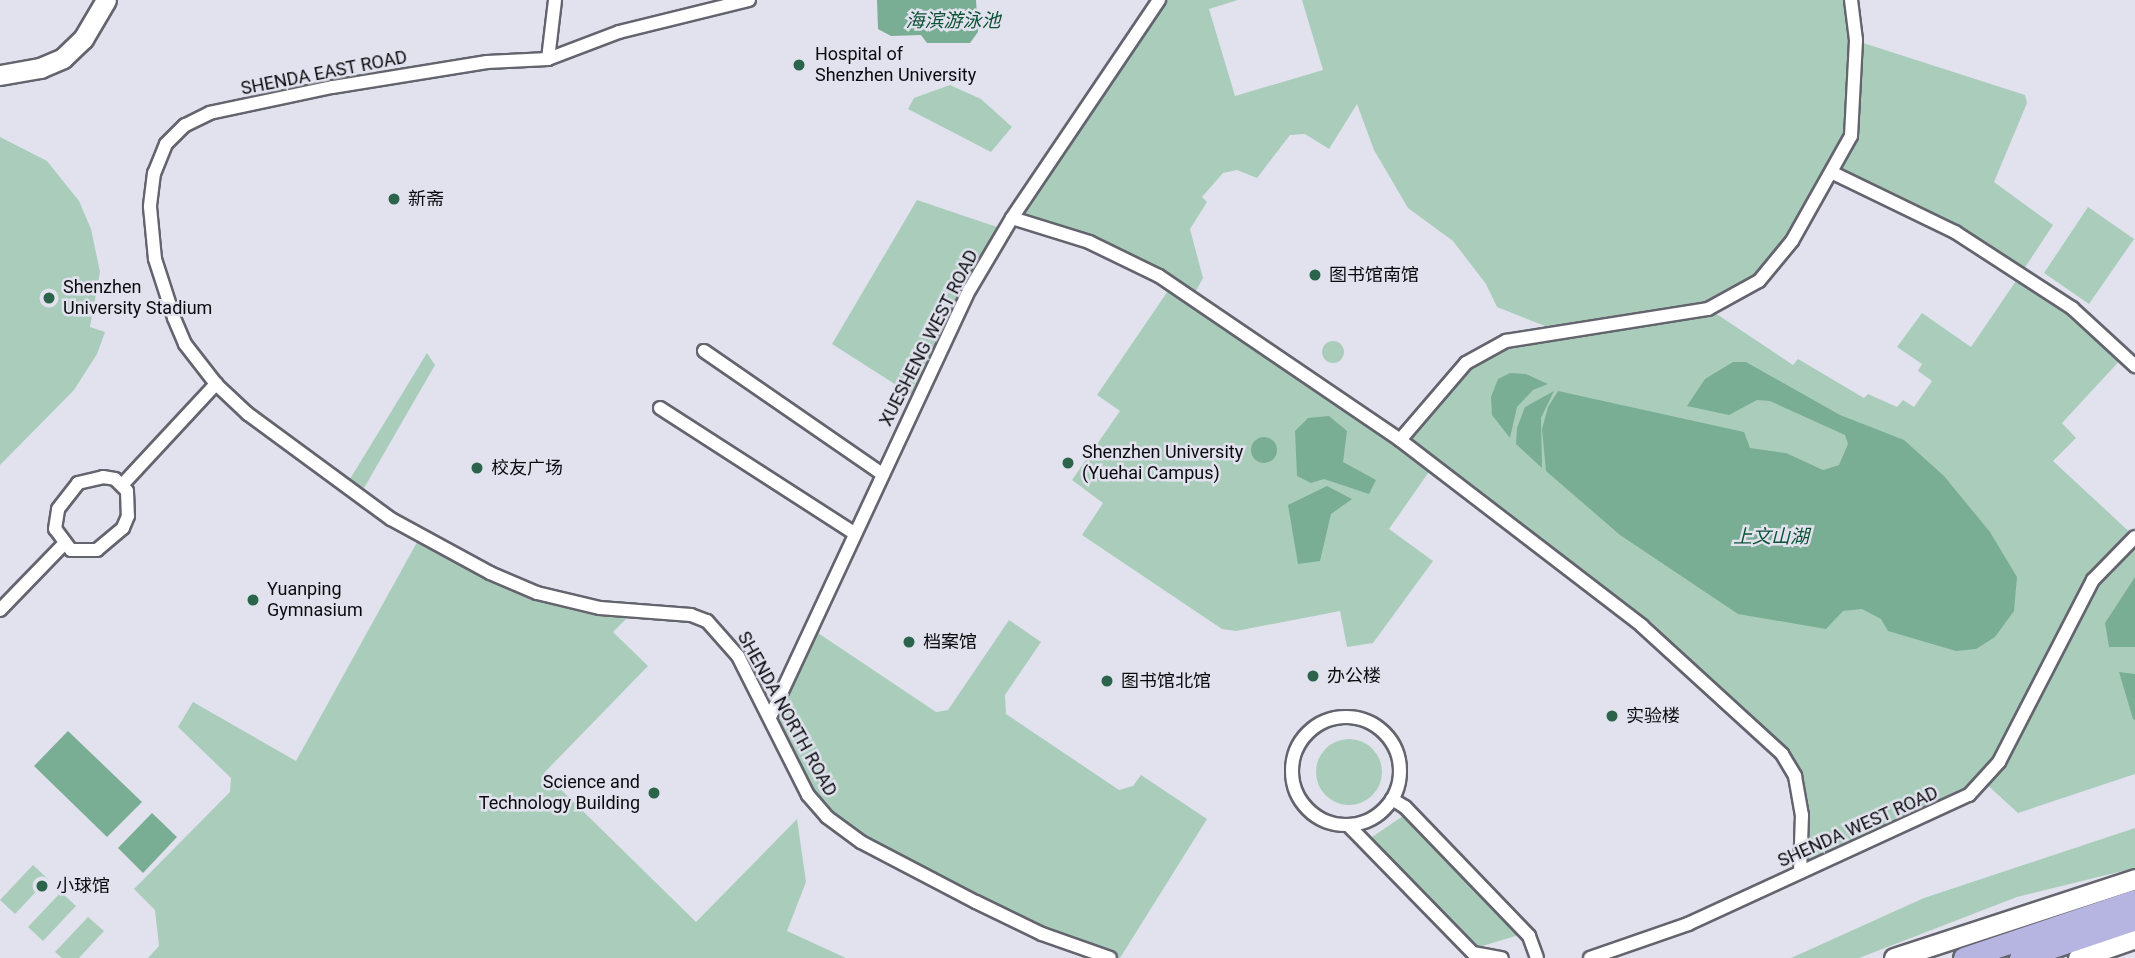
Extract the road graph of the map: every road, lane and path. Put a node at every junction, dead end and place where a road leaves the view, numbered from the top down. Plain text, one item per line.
1 (106, 0) edge
2 (555, 0) edge
3 (748, 0) edge
4 (1159, 0) edge
5 (1851, 0) edge
6 (548, 59) junction
7 (0, 75) edge
8 (1833, 173) junction
9 (1012, 218) junction
10 (704, 351) dead end
11 (2135, 366) edge
12 (216, 384) junction
13 (660, 408) dead end
14 (1400, 440) junction
15 (881, 473) junction
16 (123, 484) junction
17 (854, 533) junction
18 (2135, 537) edge
19 (63, 545) junction
20 (0, 610) edge
21 (771, 715) junction
22 (1392, 800) junction
23 (1348, 825) junction
24 (1800, 871) junction
25 (2135, 879) edge
26 (2135, 900) edge
27 (2135, 919) edge
28 (2135, 938) edge
29 (1110, 958) edge
30 (1502, 958) edge
31 (1536, 958) edge
32 (1590, 958) edge
33 (1894, 958) edge
34 (1964, 958) edge
35 (2020, 958) edge
36 (2078, 958) edge

1 - 7 main road
2 - 6 street
3 - 6 street, SHENDA EAST ROAD
4 - 9 street, XUESHENG WEST ROAD
5 - 8 street
6 - 12 street, SHENDA EAST ROAD
8 - 11 street
8 - 14 street
9 - 14 street
9 - 15 street, XUESHENG WEST ROAD
10 - 15 street
12 - 16 street
12 - 21 street, SHENDA NORTH ROAD
13 - 17 street
14 - 24 street
15 - 17 street, XUESHENG WEST ROAD
16 - 19 street
16 - 19 street
17 - 21 street, XUESHENG WEST ROAD
18 - 24 street, SHENDA WEST ROAD
19 - 20 street
21 - 29 street, SHENDA NORTH ROAD
22 - 23 street
22 - 23 street
22 - 31 street
23 - 30 street
24 - 32 street, SHENDA WEST ROAD
25 - 33 main road
26 - 34 main road
27 - 35 main road
28 - 36 main road

